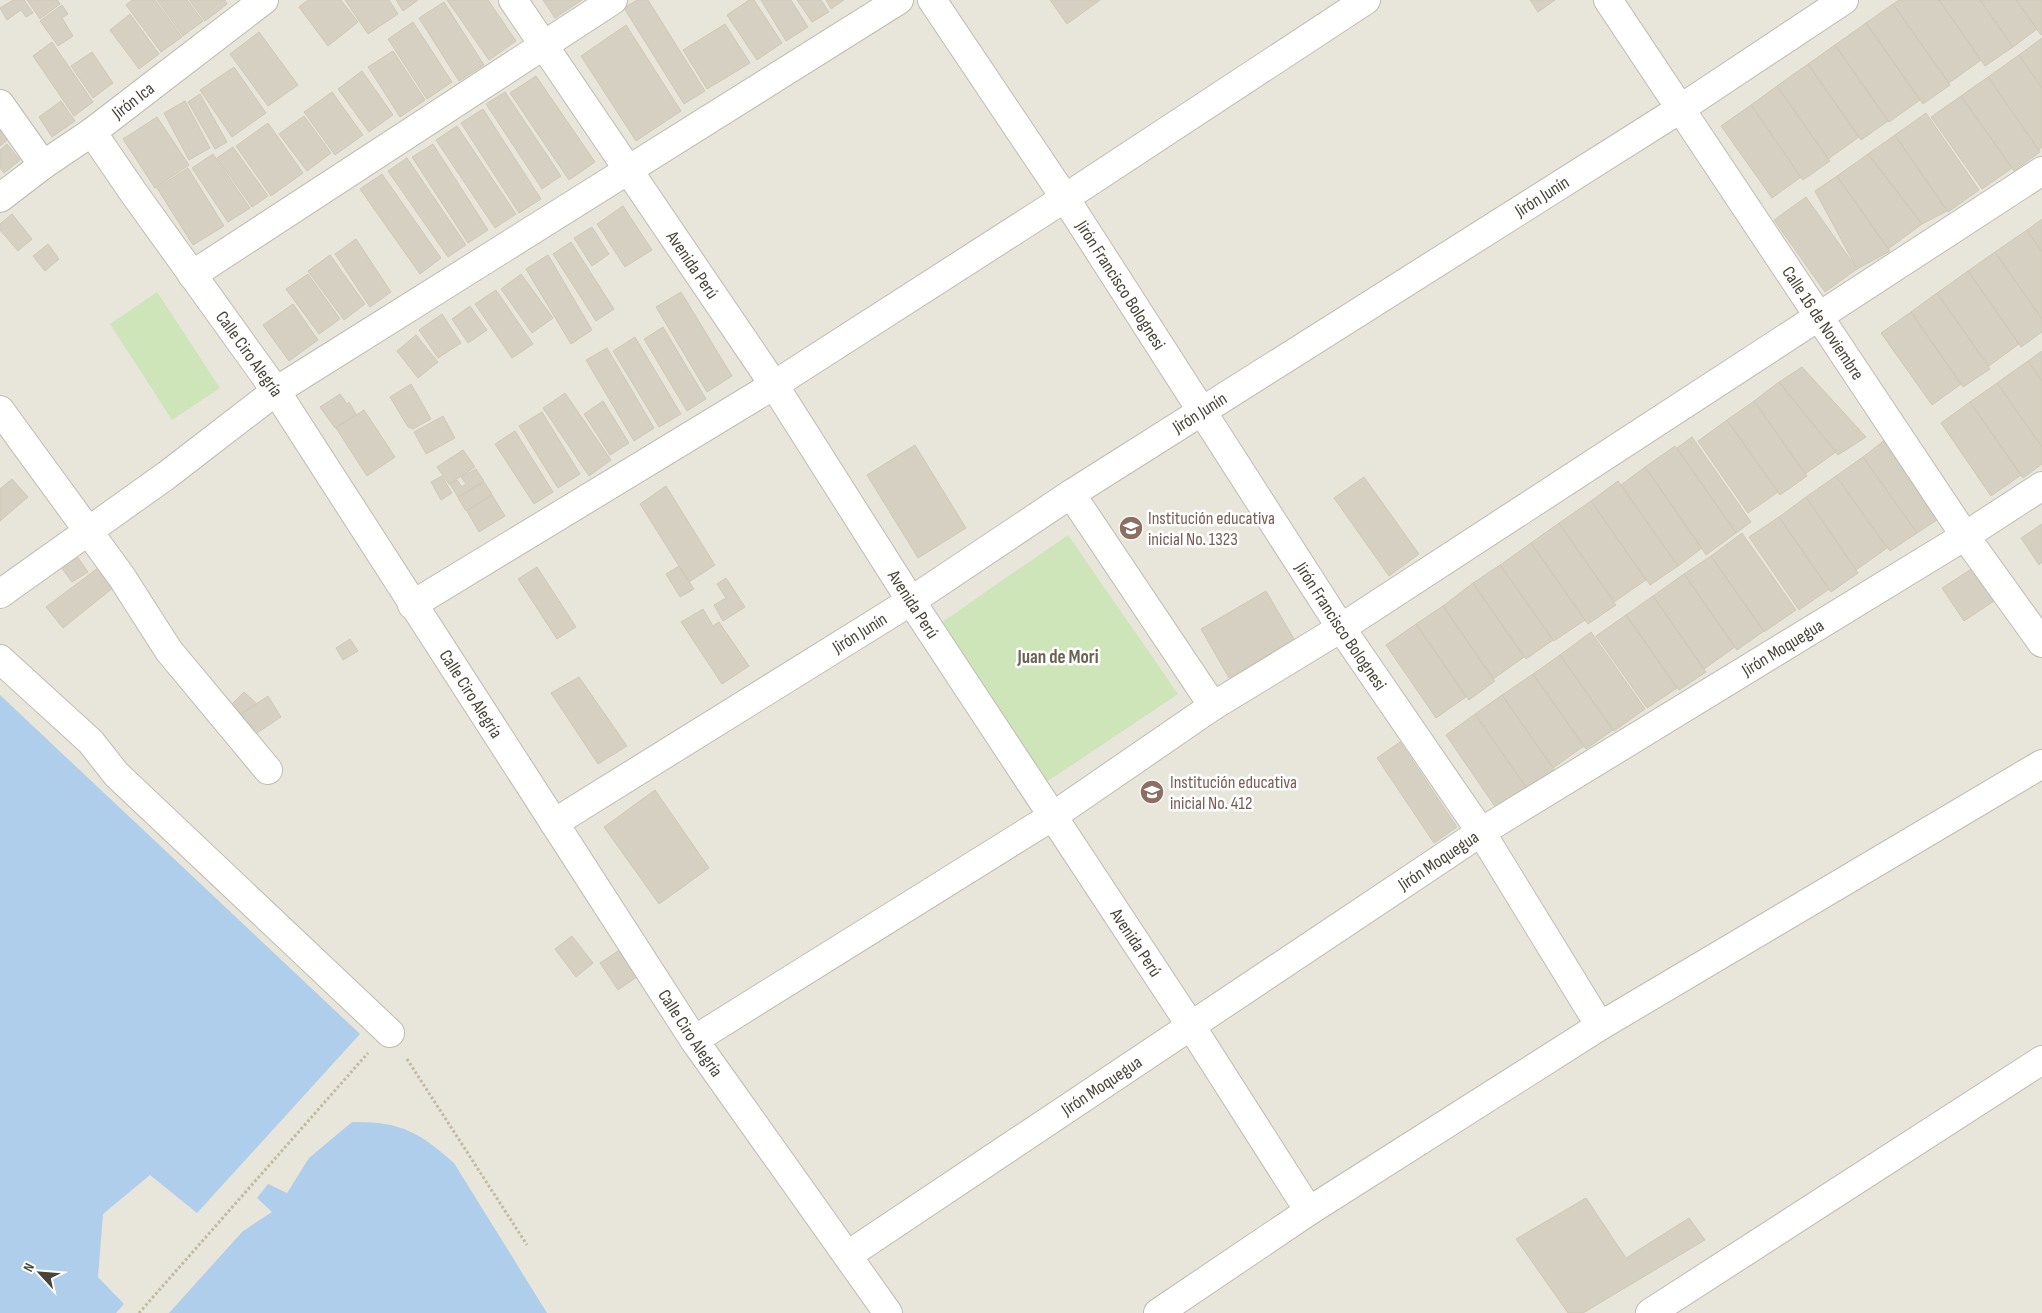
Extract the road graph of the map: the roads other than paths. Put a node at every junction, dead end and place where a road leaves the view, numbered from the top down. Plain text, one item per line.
1 (264, 0) edge
2 (513, 0) edge
3 (613, 0) edge
4 (899, 0) edge
5 (932, 0) edge
6 (1366, 0) edge
7 (1608, 0) edge
8 (1844, 0) edge
9 (543, 46) junction
10 (0, 104) edge
11 (1680, 109) junction
12 (92, 132) junction
13 (43, 165) junction
14 (629, 171) junction
15 (2042, 171) edge
16 (0, 198) edge
17 (1065, 198) junction
18 (192, 275) junction
19 (1818, 315) junction
20 (774, 384) junction
21 (276, 391) junction
22 (0, 410) edge
23 (1203, 411) junction
24 (2042, 486) edge
25 (1071, 494) junction
26 (88, 531) junction
27 (1965, 536) junction
28 (0, 594) edge
29 (911, 601) junction
30 (412, 606) junction
31 (1341, 628) junction
32 (2042, 643) edge
33 (0, 659) edge
34 (1213, 706) junction
35 (2042, 764) edge
36 (268, 770) dead end
37 (1053, 816) junction
38 (554, 823) junction
39 (1481, 832) junction
40 (1191, 1026) junction
41 (1600, 1026) junction
42 (390, 1033) road end
43 (694, 1040) junction
44 (2038, 1070) edge
45 (1309, 1212) junction
46 (848, 1255) junction
47 (888, 1313) edge
48 (1158, 1313) edge
49 (1650, 1313) edge

1 - 12 street, Jirón Ica
2 - 9 street, Avenida Perú
3 - 9 street
4 - 14 street
5 - 17 street, Jirón Francisco Bolognesi
6 - 17 street
7 - 11 street, Calle 16 de Noviembre
8 - 11 street, Jirón Junín
9 - 14 street, Avenida Perú
9 - 18 street
10 - 13 street
11 - 19 street, Calle 16 de Noviembre
11 - 23 street, Jirón Junín
12 - 13 street, Jirón Ica
12 - 18 street, Calle Ciro Alegría
13 - 16 street, Jirón Ica
14 - 20 street, Avenida Perú
14 - 21 street
15 - 19 street
17 - 20 street
17 - 23 street, Jirón Francisco Bolognesi
18 - 21 street, Calle Ciro Alegría
19 - 27 street, Calle 16 de Noviembre
19 - 31 street
20 - 29 street, Avenida Perú
20 - 30 street
21 - 26 street
21 - 30 street, Calle Ciro Alegría
22 - 26 street
23 - 25 street, Jirón Junín
23 - 31 street, Jirón Francisco Bolognesi
24 - 27 street, Jirón Moquegua
25 - 29 street, Jirón Junín
25 - 34 street
26 - 28 street
26 - 36 street
27 - 32 street, Calle 16 de Noviembre
27 - 39 street, Jirón Moquegua
29 - 37 street, Avenida Perú
29 - 38 street, Jirón Junín
30 - 38 street, Calle Ciro Alegría
31 - 34 street
31 - 39 street, Jirón Francisco Bolognesi
33 - 42 street
34 - 37 street
35 - 41 street
37 - 40 street, Avenida Perú
37 - 43 street
38 - 43 street, Calle Ciro Alegría
39 - 40 street, Jirón Moquegua
39 - 41 street, Jirón Francisco Bolognesi
40 - 45 street, Avenida Perú
40 - 46 street, Jirón Moquegua
41 - 45 street
43 - 46 street, Calle Ciro Alegría
44 - 49 street
45 - 48 street
46 - 47 street, Calle Ciro Alegría

